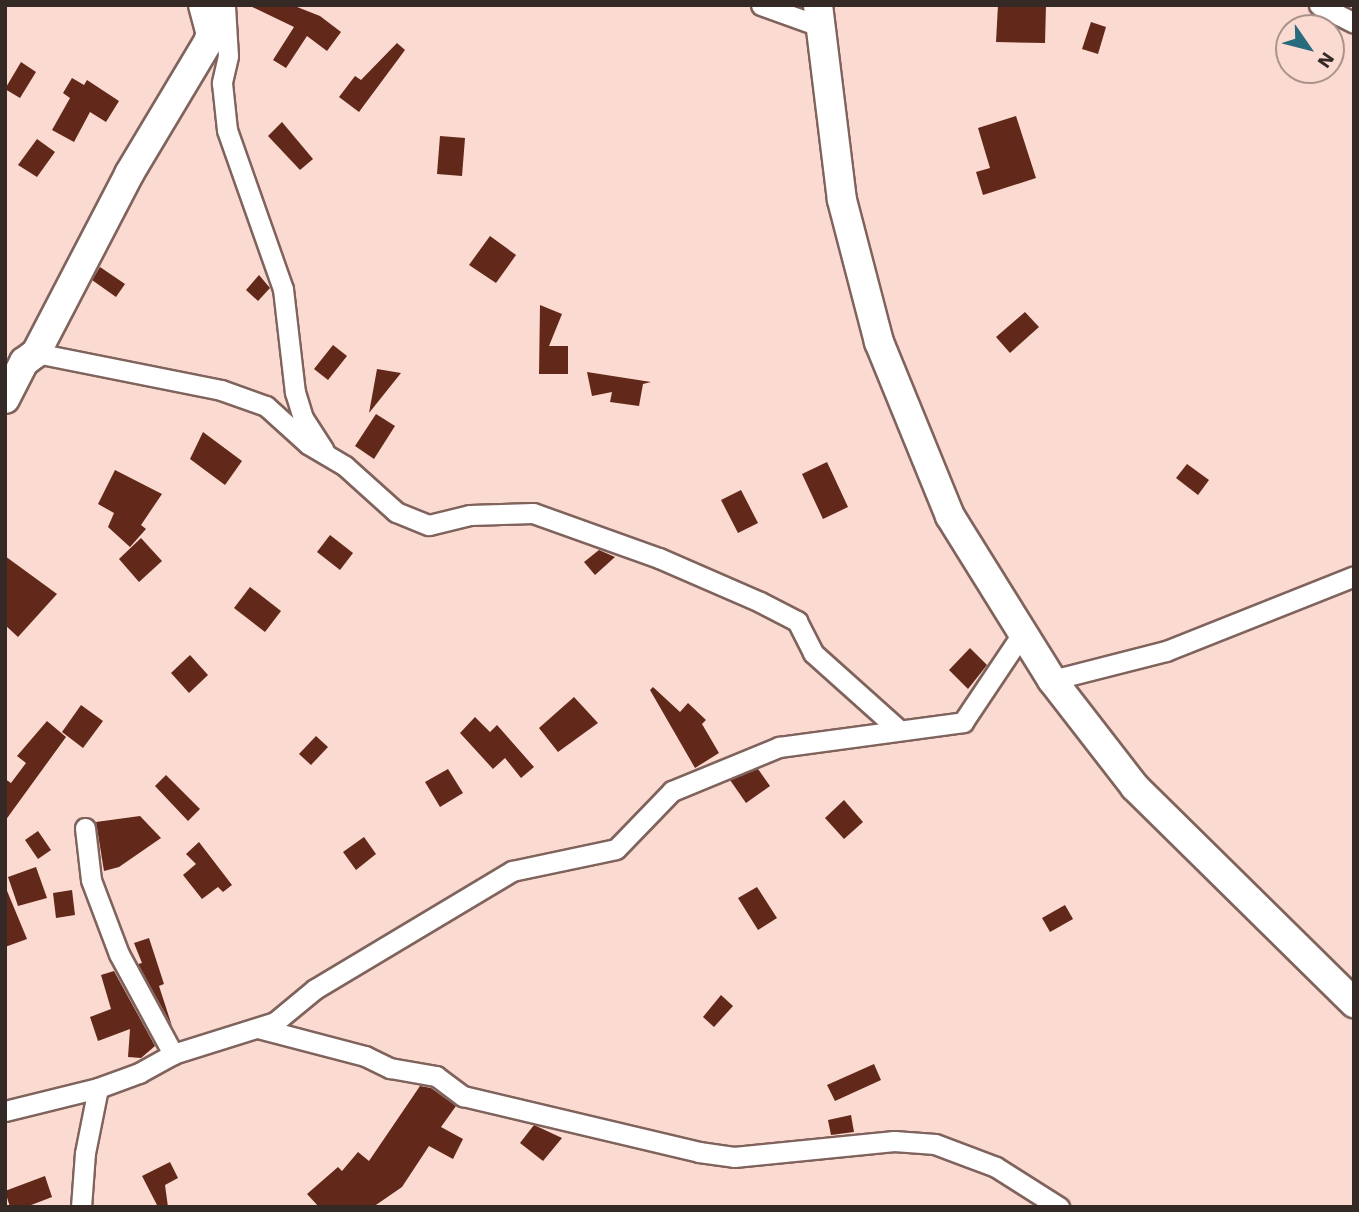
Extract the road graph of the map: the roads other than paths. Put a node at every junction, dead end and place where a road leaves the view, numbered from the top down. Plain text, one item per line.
1 (198, 5) edge
2 (223, 5) edge
3 (761, 5) edge
4 (1319, 5) edge
5 (820, 16) edge
6 (1354, 23) edge
7 (208, 42) junction
8 (36, 352) junction
9 (5, 399) edge
10 (329, 456) junction
11 (1354, 576) edge
12 (1022, 634) junction
13 (1052, 680) junction
14 (898, 729) junction
15 (85, 828) dead end
16 (1354, 1003) edge
17 (250, 1026) junction
18 (173, 1054) junction
19 (98, 1088) junction
20 (5, 1111) edge
21 (81, 1207) edge
22 (1059, 1207) edge

1 - 7 street
2 - 7 main road
2 - 10 street
3 - 5 street
4 - 6 street
5 - 12 main road
7 - 8 main road
8 - 9 main road
8 - 10 street
10 - 14 street
11 - 13 street
12 - 13 main road
12 - 14 street
13 - 16 main road
14 - 17 street
15 - 18 street
17 - 18 street
17 - 22 street
18 - 19 street
19 - 20 street
19 - 21 street

